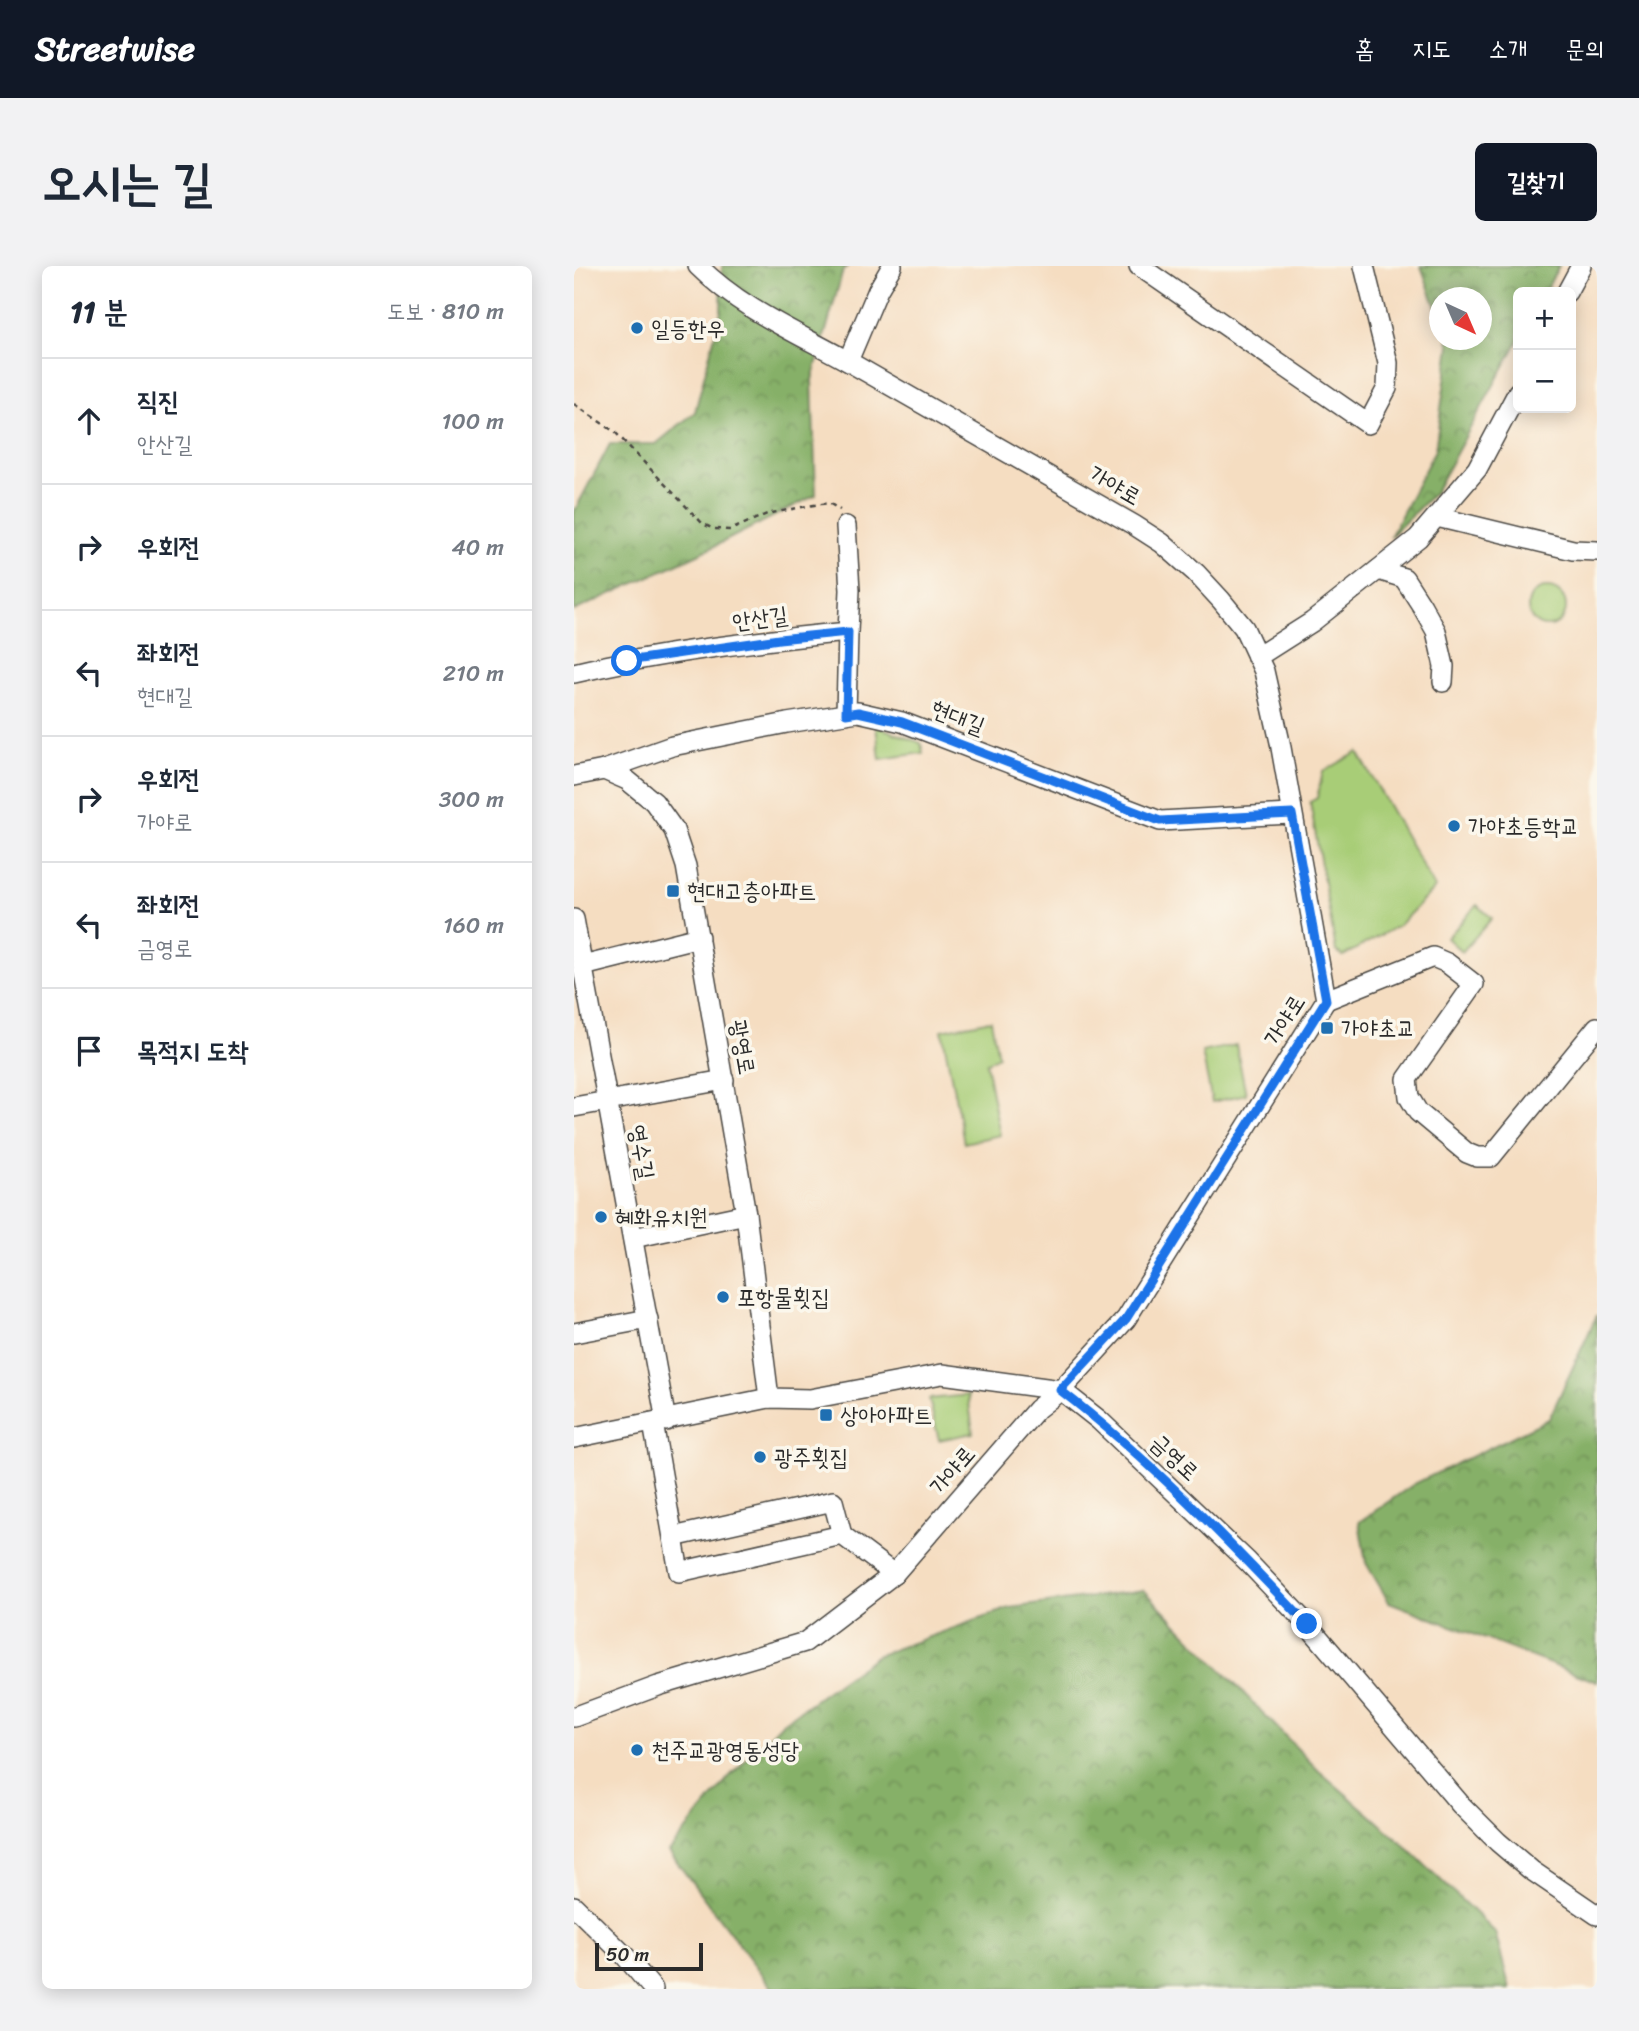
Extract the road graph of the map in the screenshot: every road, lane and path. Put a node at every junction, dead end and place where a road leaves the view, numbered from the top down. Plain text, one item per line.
1 (698, 266) edge
2 (892, 266) edge
3 (1139, 266) edge
4 (1364, 266) edge
5 (1581, 266) edge
6 (1570, 287) edge
7 (848, 361) junction
8 (1513, 401) edge
9 (574, 404) edge
10 (1437, 517) junction
11 (846, 526) joint
12 (1597, 551) edge
13 (1378, 570) junction
14 (848, 632) junction
15 (1257, 657) junction
16 (574, 673) edge
17 (1443, 682) dead end
18 (846, 714) junction
19 (604, 770) junction
20 (574, 776) edge
21 (1292, 814) junction
22 (574, 919) edge
23 (699, 937) junction
24 (583, 966) junction
25 (1326, 1000) junction
26 (1597, 1027) edge
27 (724, 1080) junction
28 (608, 1101) junction
29 (574, 1107) edge
30 (746, 1214) junction
31 (633, 1238) junction
32 (648, 1319) junction
33 (574, 1333) edge
34 (1060, 1390) junction
35 (769, 1398) junction
36 (660, 1422) junction
37 (574, 1438) edge
38 (842, 1535) junction
39 (673, 1536) junction
40 (894, 1574) junction
41 (574, 1717) edge
42 (574, 1906) edge
43 (1597, 1915) edge
44 (653, 1989) edge

1 - 7 street, 가야로
2 - 7 street
3 - 4 street
5 - 6 street
7 - 15 street, 가야로
8 - 10 street
9 - 11 path
10 - 12 street
10 - 13 street
11 - 14 street
13 - 15 street
13 - 17 street
14 - 16 street, 안산길
14 - 18 street
15 - 21 street, 가야로
18 - 19 street, 현대길
18 - 21 street, 현대길
19 - 20 street
19 - 23 street, 광영로
21 - 25 street, 가야로
22 - 24 street, 영수길
23 - 24 street
23 - 27 street, 광영로
24 - 28 street, 영수길
25 - 26 street
25 - 34 street, 가야로
27 - 28 street
27 - 30 street, 광영로
28 - 29 street
28 - 31 street, 영수길
30 - 31 street
30 - 35 street, 광영로
31 - 32 street, 영수길
32 - 33 street
32 - 36 street, 영수길
34 - 35 street, 금영로
34 - 40 street, 가야로
34 - 43 street, 금영로
35 - 36 street, 금영로
36 - 37 street, 금영로
36 - 39 street, 영수길
38 - 39 street
38 - 39 street, 영수길
38 - 40 street
40 - 41 street, 가야로
42 - 44 street

